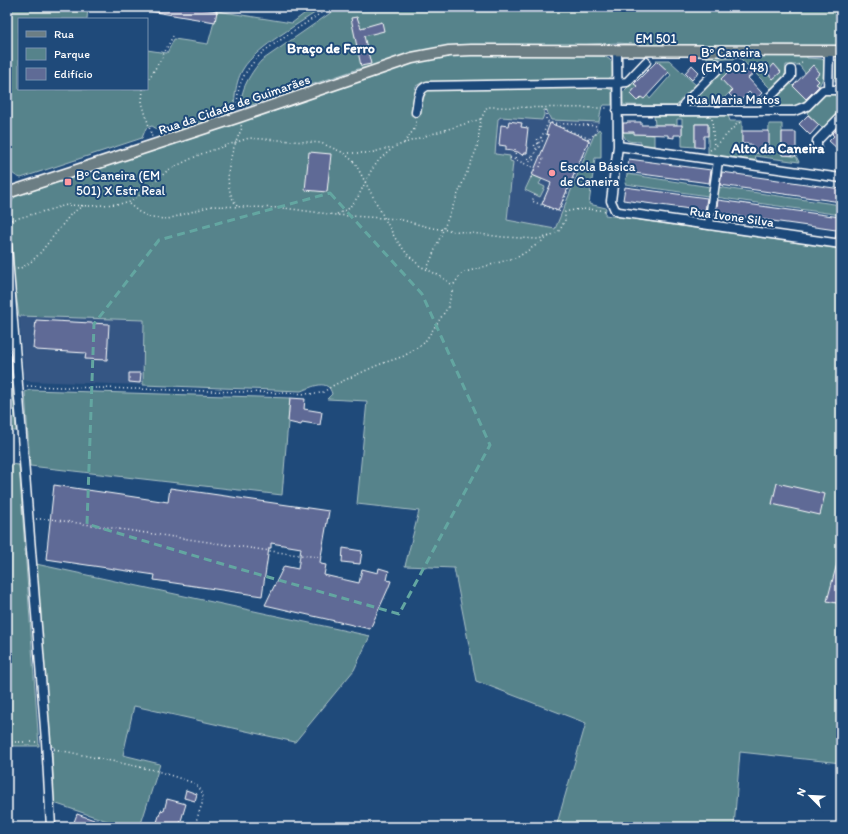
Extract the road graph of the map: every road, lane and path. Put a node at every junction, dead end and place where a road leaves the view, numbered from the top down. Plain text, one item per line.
1 (330, 7) edge
2 (173, 36) dead end
3 (471, 50) joint
4 (617, 51) junction
5 (829, 51) junction
6 (841, 51) edge
7 (806, 57) dead end
8 (646, 62) dead end
9 (717, 64) dead end
10 (798, 65) dead end
11 (791, 70) dead end
12 (148, 80) edge
13 (618, 82) junction
14 (143, 90) edge
15 (828, 90) junction
16 (841, 90) edge
17 (546, 110) dead end
18 (617, 110) junction
19 (684, 111) junction
20 (765, 111) junction
21 (416, 114) joint
22 (711, 116) dead end
23 (841, 116) edge
24 (239, 117) junction
25 (481, 119) junction
26 (549, 121) junction
27 (551, 122) junction
28 (742, 122) dead end
29 (590, 139) junction
30 (235, 142) junction
31 (404, 143) junction
32 (155, 144) junction
33 (618, 146) junction
34 (394, 147) junction
35 (817, 147) dead end
36 (714, 148) junction
37 (515, 149) dead end
38 (708, 151) dead end
39 (344, 153) junction
40 (510, 158) dead end
41 (543, 158) dead end
42 (516, 160) junction
43 (718, 161) junction
44 (527, 165) junction
45 (540, 167) dead end
46 (531, 178) dead end
47 (841, 178) edge
48 (365, 182) junction
49 (7, 192) edge
50 (535, 195) dead end
51 (128, 203) junction
52 (84, 205) junction
53 (237, 206) junction
54 (619, 212) junction
55 (336, 215) junction
56 (385, 218) junction
57 (11, 220) dead end
58 (709, 225) junction
59 (444, 229) junction
60 (841, 232) edge
61 (550, 236) junction
62 (840, 243) edge
63 (7, 245) edge
64 (427, 269) junction
65 (9, 275) edge
66 (451, 284) junction
67 (19, 386) junction
68 (29, 519) junction
69 (323, 557) dead end
70 (7, 742) edge
71 (46, 745) junction
72 (51, 827) edge
73 (194, 827) edge

1 - 24 path
2 - 12 path
3 - 4 main road, EM 501 / EM 501
3 - 24 main road, Rua da Cidade de Guimarães / EM 501
4 - 5 main road, EM 501 / EM 501
4 - 13 street
5 - 6 main road, EM 501 / EM 501
5 - 15 street
7 - 10 path
8 - 13 street
9 - 19 street
11 - 20 street
13 - 18 street
13 - 21 street
14 - 32 path
15 - 16 street
15 - 20 street, Rua Maria Matos
17 - 26 path
18 - 19 street, Rua Maria Matos
18 - 25 path
18 - 33 street
19 - 20 street, Rua Maria Matos
21 - 31 path
22 - 36 path
23 - 35 street
24 - 30 path
24 - 32 main road, Rua da Cidade de Guimarães
25 - 31 path
25 - 59 path
26 - 27 path
26 - 44 path
27 - 29 path
27 - 29 path
28 - 36 path
29 - 50 path
30 - 39 path
30 - 51 path
30 - 53 path
31 - 34 path
32 - 49 main road, Rua da Cidade de Guimarães
33 - 43 street
33 - 54 street
34 - 39 path
34 - 48 path
36 - 38 path
37 - 42 path
39 - 48 path
40 - 42 path
41 - 45 path
42 - 44 path
43 - 47 street
43 - 58 street
44 - 46 path
48 - 55 path
48 - 56 path
51 - 52 path
51 - 53 path
52 - 57 path
52 - 65 path
53 - 55 path
54 - 58 street, Rua Ivone Silva
54 - 61 path
55 - 56 path
56 - 59 path
56 - 64 path
58 - 62 street, Rua Ivone Silva
59 - 61 path
59 - 64 path
60 - 62 street
61 - 66 path
63 - 65 street
64 - 66 path
65 - 67 street
66 - 67 path
67 - 68 street
68 - 69 path
68 - 71 street
70 - 71 path
71 - 72 street
71 - 73 path

